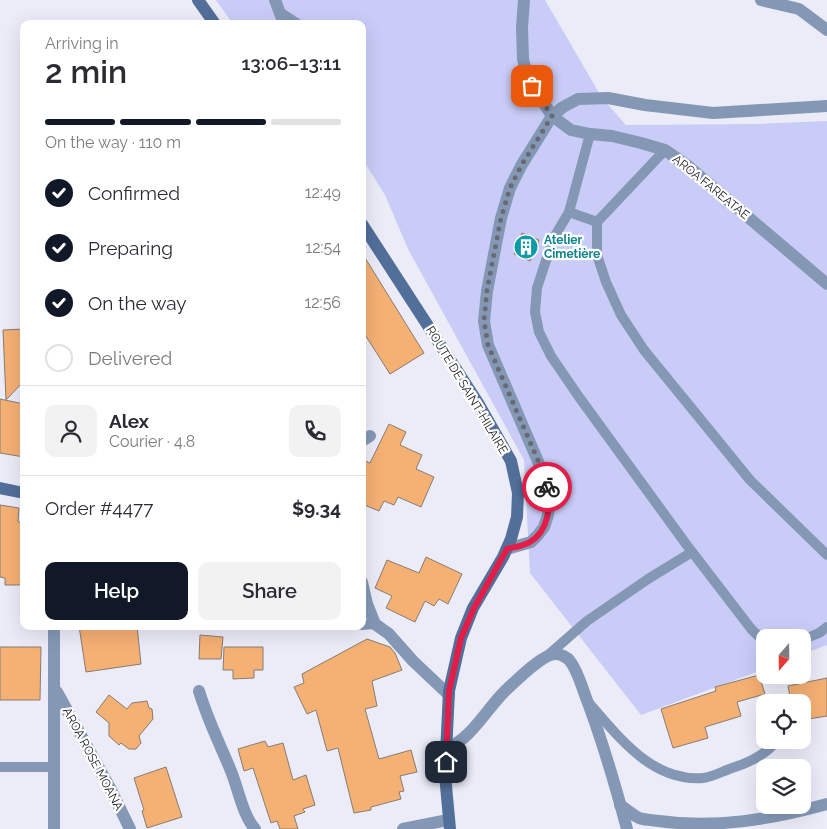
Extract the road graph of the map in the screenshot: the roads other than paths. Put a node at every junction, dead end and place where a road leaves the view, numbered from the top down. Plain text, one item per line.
1 (198, 0) edge
2 (275, 0) edge
3 (524, 0) edge
4 (761, 0) edge
5 (282, 18) edge
6 (212, 20) edge
7 (827, 30) edge
8 (827, 106) edge
9 (552, 116) junction
10 (590, 134) junction
11 (666, 150) junction
12 (568, 212) junction
13 (597, 222) junction
14 (366, 230) edge
15 (827, 284) edge
16 (0, 488) edge
17 (20, 492) edge
18 (507, 549) junction
19 (692, 552) junction
20 (827, 555) edge
21 (366, 600) edge
22 (369, 624) edge
23 (827, 627) edge
24 (54, 630) edge
25 (756, 634) edge
26 (811, 636) edge
27 (547, 656) junction
28 (55, 690) junction
29 (199, 691) dead end
30 (449, 695) junction
31 (586, 699) junction
32 (446, 749) junction
33 (768, 749) edge
34 (0, 767) edge
35 (55, 767) junction
36 (827, 804) edge
37 (620, 805) junction
38 (449, 824) edge
39 (54, 829) edge
40 (130, 829) edge
41 (255, 829) edge
42 (403, 829) edge
43 (627, 829) edge

1 - 6 main road
2 - 5 street
3 - 9 street, AROA FAREATAE
4 - 7 street
8 - 9 street
9 - 10 street, AROA FAREATAE
9 - 18 street
10 - 11 street, AROA FAREATAE
10 - 12 lane
11 - 13 lane
11 - 15 street, AROA FAREATAE
12 - 13 lane
12 - 19 lane
13 - 20 lane
14 - 18 main road, ROUTE DE SAINT-HILAIRE
16 - 17 main road
18 - 30 main road, ROUTE DE SAINT-HILAIRE
19 - 25 lane
19 - 27 lane
21 - 22 street
22 - 30 street
23 - 26 lane
24 - 28 street, AROA ROSE MOANA
27 - 31 street
27 - 32 street
28 - 35 street, AROA ROSE MOANA
28 - 40 street, AROA ROSE MOANA
29 - 41 street
30 - 32 main road, ROUTE DE SAINT-HILAIRE
31 - 33 lane
31 - 37 street
32 - 38 main road, ROUTE DE SAINT-HILAIRE
34 - 35 lane
35 - 39 street, AROA ROSE MOANA
36 - 37 street
37 - 43 street
38 - 42 street

